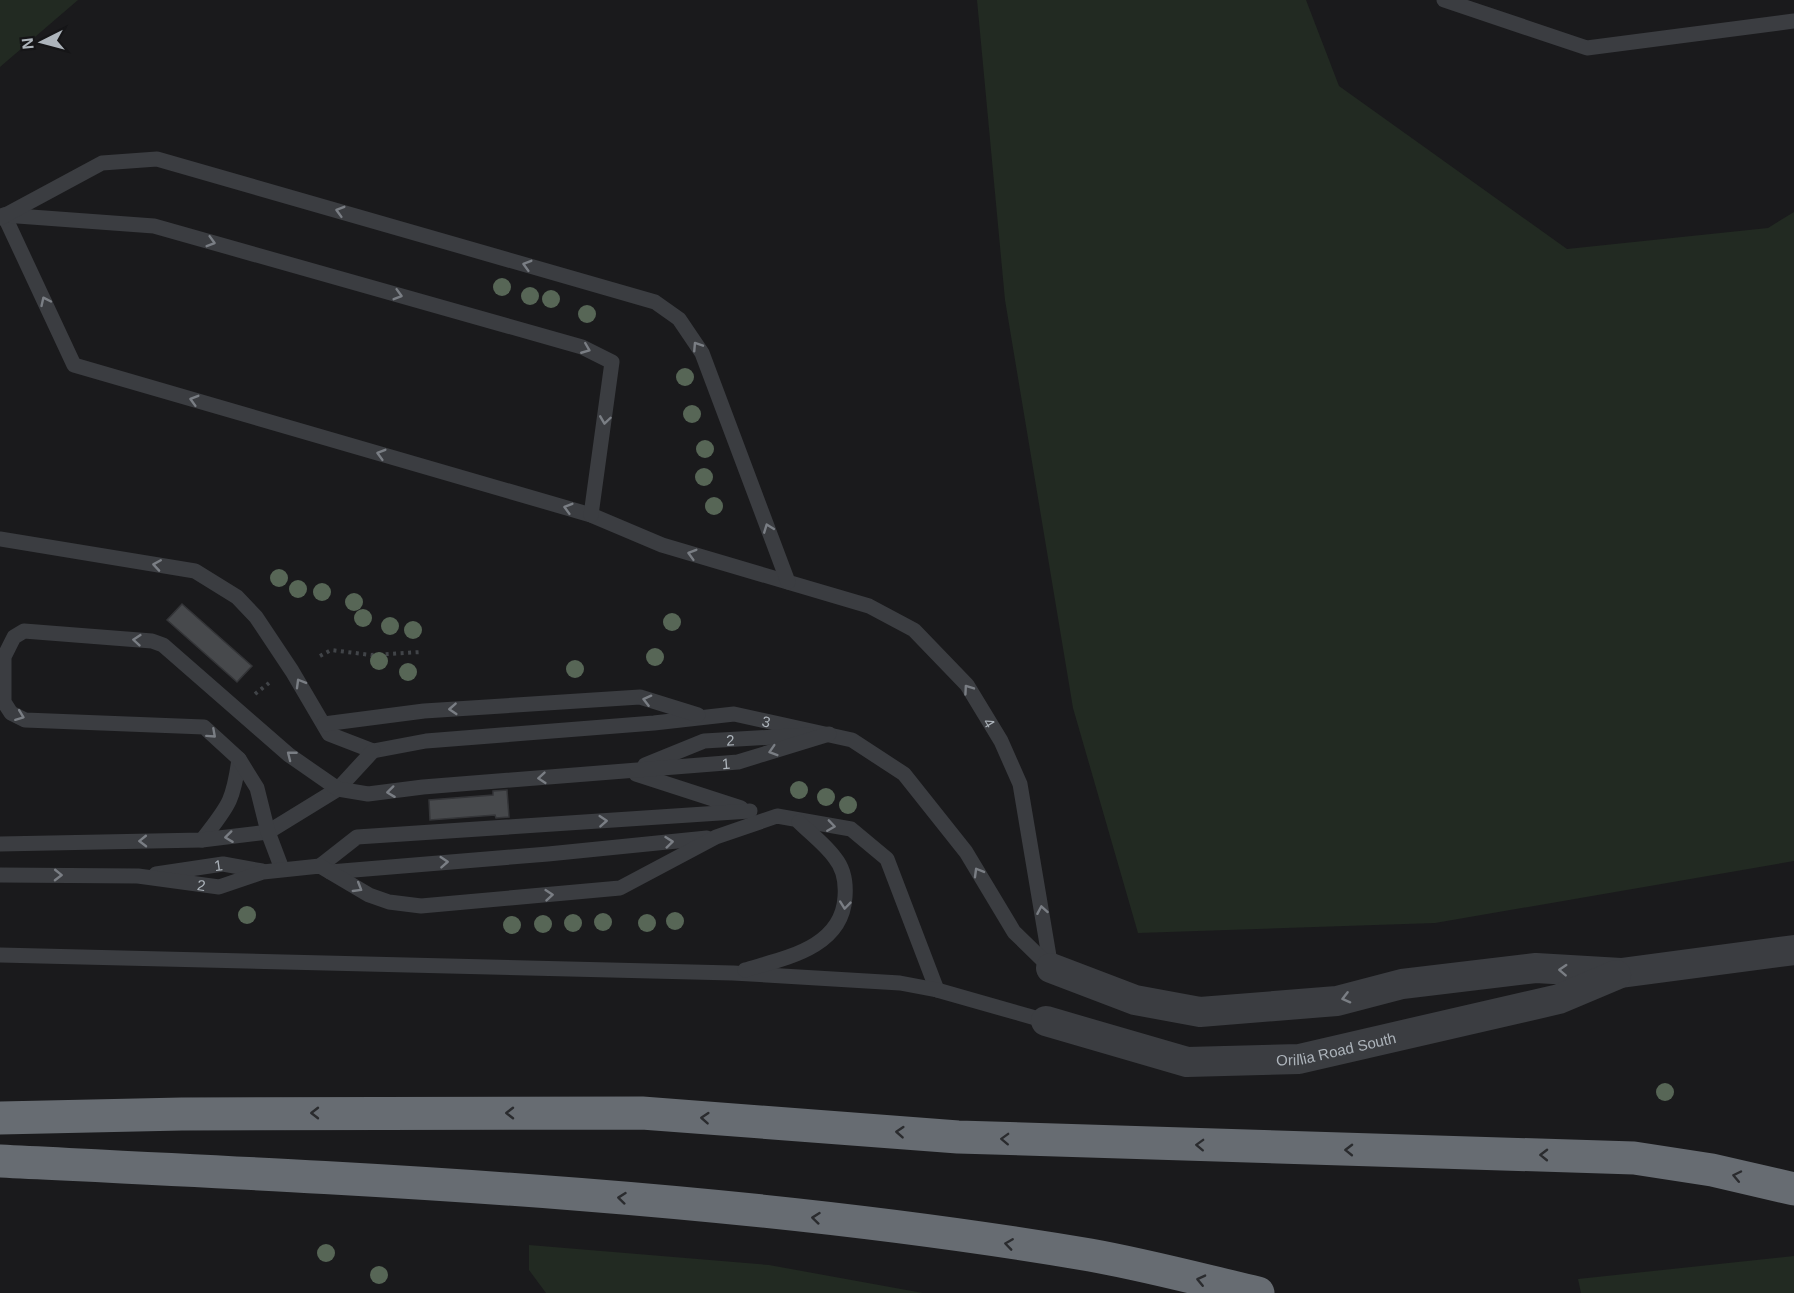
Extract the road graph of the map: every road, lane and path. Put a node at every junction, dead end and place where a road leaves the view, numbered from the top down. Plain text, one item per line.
1 (1444, 0) edge
2 (1794, 21) edge
3 (2, 217) edge
4 (591, 515) junction
5 (0, 539) edge
6 (789, 582) junction
7 (420, 652) dead end
8 (320, 656) dead end
9 (269, 683) dead end
10 (250, 699) dead end
11 (703, 716) junction
12 (324, 724) junction
13 (829, 734) junction
14 (373, 751) junction
15 (239, 759) junction
16 (625, 772) junction
17 (339, 789) junction
18 (750, 811) junction
19 (777, 816) junction
20 (799, 822) junction
21 (268, 832) junction
22 (716, 837) junction
23 (202, 840) junction
24 (0, 844) edge
25 (282, 869) junction
26 (325, 869) junction
27 (263, 872) junction
28 (0, 874) edge
29 (138, 876) junction
30 (1794, 950) edge
31 (0, 955) edge
32 (1052, 968) junction
33 (733, 973) junction
34 (1621, 973) junction
35 (937, 990) junction
36 (1046, 1021) joint
37 (0, 1118) edge
38 (0, 1161) edge
39 (1794, 1190) edge
40 (1258, 1293) edge

1 - 2 lane
4 -> 3 lane, 4
3 -> 4 lane
6 -> 3 lane
6 -> 4 lane, 4
12 -> 5 lane
32 -> 6 lane, 4
7 - 8 path
9 - 10 path
11 -> 12 lane
11 - 13 lane, 3
11 - 14 lane, 3
12 - 14 lane
13 -> 16 lane, 1
13 - 16 lane, 2
32 -> 13 lane, 3
14 - 17 lane
17 -> 15 lane
15 - 21 lane
15 - 23 lane
16 -> 17 lane, 1
16 - 18 lane
17 - 21 lane
18 - 19 lane
26 -> 18 lane
19 - 20 lane
19 - 22 lane
20 -> 33 lane
20 -> 35 lane
21 -> 23 lane
21 - 25 lane
26 -> 22 lane
26 -> 22 lane
23 -> 24 lane
25 - 26 lane
25 - 27 lane
27 - 29 lane, 1
27 - 29 lane, 2
28 -> 29 lane
30 - 34 street, Orillia Road South
31 - 33 lane
34 -> 32 street, Orillia Road South
33 - 35 lane
34 - 36 street, Orillia Road South
35 - 36 lane
39 -> 37 highway
40 -> 38 highway

